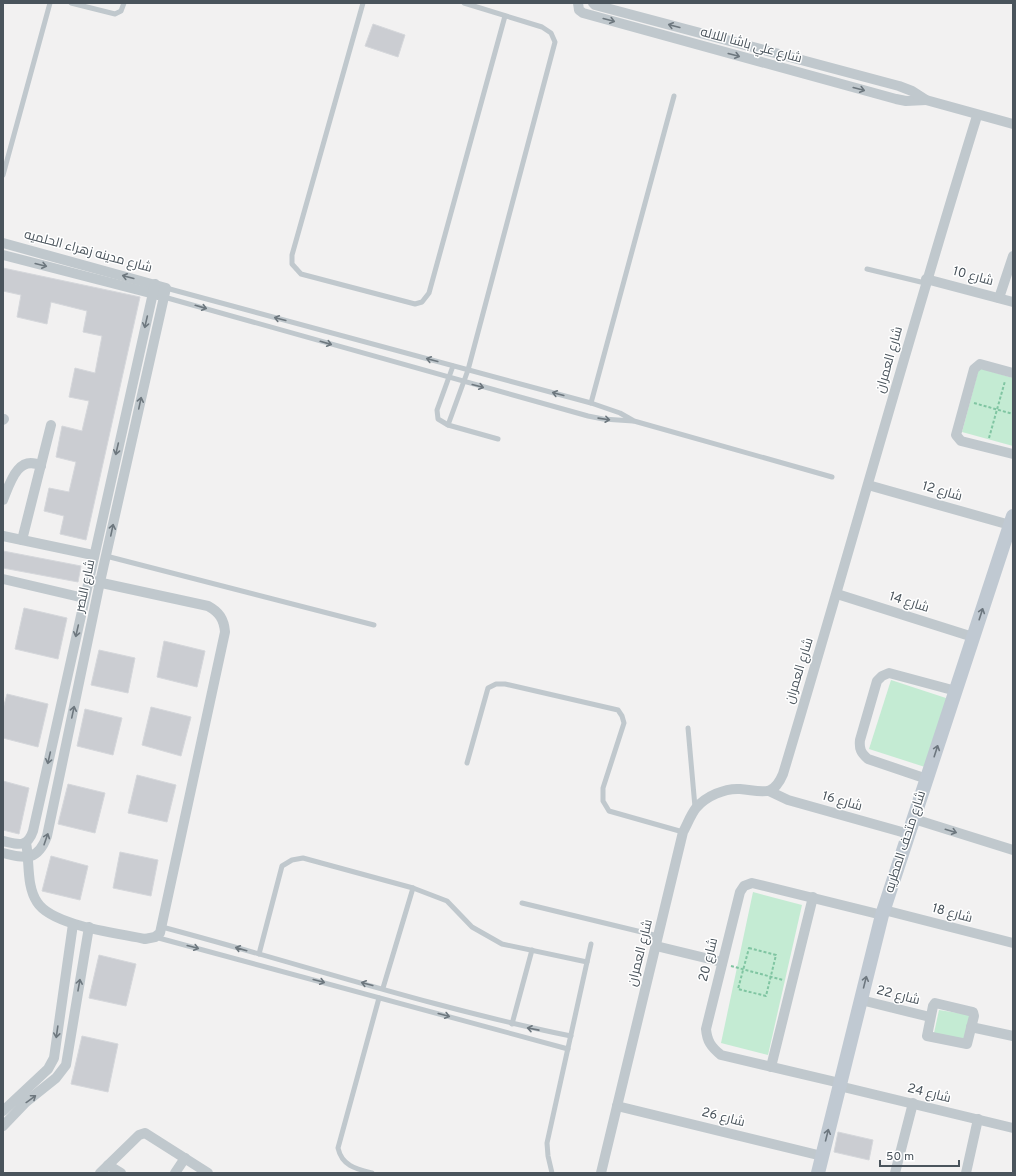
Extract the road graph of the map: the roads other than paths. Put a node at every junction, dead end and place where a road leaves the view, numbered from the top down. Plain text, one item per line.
1 (50, 3) edge
2 (71, 3) edge
3 (124, 3) edge
4 (363, 3) edge
5 (464, 3) edge
6 (578, 3) edge
7 (593, 3) edge
8 (505, 16) junction
9 (674, 96) dead end
10 (926, 100) junction
11 (977, 116) junction
12 (1013, 124) edge
13 (3, 175) edge
14 (3, 243) edge
15 (3, 255) edge
16 (1013, 256) edge
17 (867, 269) dead end
18 (926, 281) junction
19 (154, 289) junction
20 (165, 292) junction
21 (999, 298) junction
22 (1013, 302) edge
23 (453, 366) junction
24 (468, 370) junction
25 (1010, 373) edge
26 (449, 378) junction
27 (463, 382) junction
28 (591, 403) junction
29 (634, 421) junction
30 (51, 425) dead end
31 (448, 425) junction
32 (498, 439) dead end
33 (1013, 454) edge
34 (41, 466) junction
35 (832, 477) dead end
36 (868, 485) junction
37 (3, 500) edge
38 (1011, 526) edge
39 (3, 536) edge
40 (22, 540) junction
41 (93, 556) junction
42 (106, 556) junction
43 (3, 579) edge
44 (88, 580) junction
45 (100, 582) junction
46 (837, 594) junction
47 (84, 598) junction
48 (374, 625) dead end
49 (973, 637) junction
50 (956, 691) junction
51 (688, 728) dead end
52 (467, 763) dead end
53 (927, 779) junction
54 (770, 791) junction
55 (696, 808) junction
56 (914, 819) junction
57 (683, 832) junction
58 (909, 834) junction
59 (3, 841) edge
60 (26, 843) junction
61 (1013, 850) edge
62 (3, 853) edge
63 (29, 857) junction
64 (413, 888) junction
65 (813, 897) junction
66 (522, 903) dead end
67 (883, 912) junction
68 (73, 924) junction
69 (89, 927) junction
70 (162, 927) junction
71 (155, 938) junction
72 (657, 941) junction
73 (1013, 943) edge
74 (591, 944) dead end
75 (532, 950) junction
76 (259, 954) junction
77 (587, 962) junction
78 (722, 963) junction
79 (383, 988) junction
80 (380, 998) junction
81 (861, 1000) junction
82 (930, 1017) junction
83 (512, 1024) junction
84 (972, 1027) junction
85 (571, 1036) junction
86 (1013, 1036) edge
87 (568, 1049) junction
88 (771, 1067) junction
89 (840, 1085) junction
90 (913, 1103) junction
91 (617, 1106) junction
92 (3, 1111) edge
93 (978, 1120) junction
94 (3, 1126) edge
95 (1013, 1128) edge
96 (822, 1156) junction
97 (185, 1158) junction
98 (108, 1164) junction
99 (100, 1173) edge
100 (121, 1173) edge
101 (175, 1173) edge
102 (208, 1173) edge
103 (372, 1173) edge
104 (552, 1173) edge
105 (601, 1173) edge
106 (818, 1173) edge
107 (895, 1173) edge
108 (966, 1173) edge

1 - 13 lane
2 - 3 lane
4 - 8 lane
5 - 8 lane
6 -> 10 street, شارع علي باشا اللاله
10 -> 7 street, شارع علي باشا اللاله
8 - 24 lane
9 - 28 lane
10 - 11 street, شارع علي باشا اللاله
11 - 12 street, شارع علي باشا اللاله
11 - 18 street, شارع العمران
19 -> 14 street, شارع مدينه زهراء الحلميه
15 -> 19 street, شارع مدينه زهراء الحلميه
16 - 21 street
17 - 18 lane
18 - 21 street, شارع 10
18 - 36 street, شارع العمران
19 - 20 street, شارع مدينه زهراء الحلميه
19 -> 41 street, شارع النصر
23 -> 20 lane
20 -> 26 lane
42 -> 20 street, شارع النصر
21 - 22 street, شارع 10
23 - 24 lane
23 - 26 lane
24 - 27 lane
28 -> 24 lane
25 - 33 street
26 - 27 lane
26 - 31 lane
27 -> 29 lane
27 - 31 lane
28 - 29 lane
29 - 35 lane
30 - 34 street
31 - 32 lane
34 - 37 street
34 - 40 street
36 - 38 street, شارع 12
36 - 46 street, شارع العمران
49 -> 38 street, شارع متحف المطريه
39 - 40 street
40 - 41 street
41 - 44 street, شارع النصر
42 - 45 street, شارع النصر
42 - 48 lane
43 - 47 street
44 - 45 street
44 - 47 street, شارع النصر
63 -> 45 street, شارع النصر
45 - 70 street
46 - 49 street, شارع 14
46 - 54 street, شارع العمران
47 -> 60 street, شارع النصر
49 - 50 street, شارع متحف المطريه
53 -> 50 street, شارع متحف المطريه
50 - 53 street
51 - 55 lane
52 - 57 lane
53 - 56 street, شارع متحف المطريه
54 - 55 street, شارع العمران
54 - 58 street, شارع 16
55 - 57 street, شارع العمران
56 - 58 street, شارع متحف المطريه
56 -> 61 street
57 - 72 street, شارع العمران
58 - 67 street, شارع متحف المطريه
59 - 60 street
60 - 63 street
62 - 63 street
63 - 68 street
64 - 75 lane
64 - 76 lane
64 - 79 lane
65 - 67 street, شارع 20
65 - 78 street, شارع 20
65 - 88 street
66 - 72 lane
67 - 73 street, شارع 18
81 -> 67 street, شارع متحف المطريه
68 - 69 street
68 -> 92 street
69 - 71 street
94 -> 69 street
70 - 71 street
76 -> 70 lane
71 -> 80 lane
72 - 78 street
72 - 91 street, شارع العمران
74 - 77 lane
75 - 77 lane
75 - 83 lane
79 -> 76 lane
77 - 85 lane
78 - 88 street, شارع 20
79 - 83 lane
80 -> 87 lane
80 - 103 lane
81 - 82 street, شارع 22
81 - 89 street, شارع متحف المطريه
82 - 84 street, شارع 22
82 - 84 street, شارع 22
85 -> 83 lane
84 - 86 street
85 - 87 lane
87 - 104 lane
88 - 89 street, شارع 20
89 - 90 street, شارع 24
96 -> 89 street, شارع متحف المطريه
90 - 93 street, شارع 24
90 - 107 street
91 - 96 street, شارع 26
91 - 105 street, شارع العمران
93 - 95 street, شارع 24
93 - 108 street
96 - 106 street, شارع متحف المطريه
97 - 98 street
97 - 101 street
97 - 102 street
98 - 99 street
98 - 100 street

